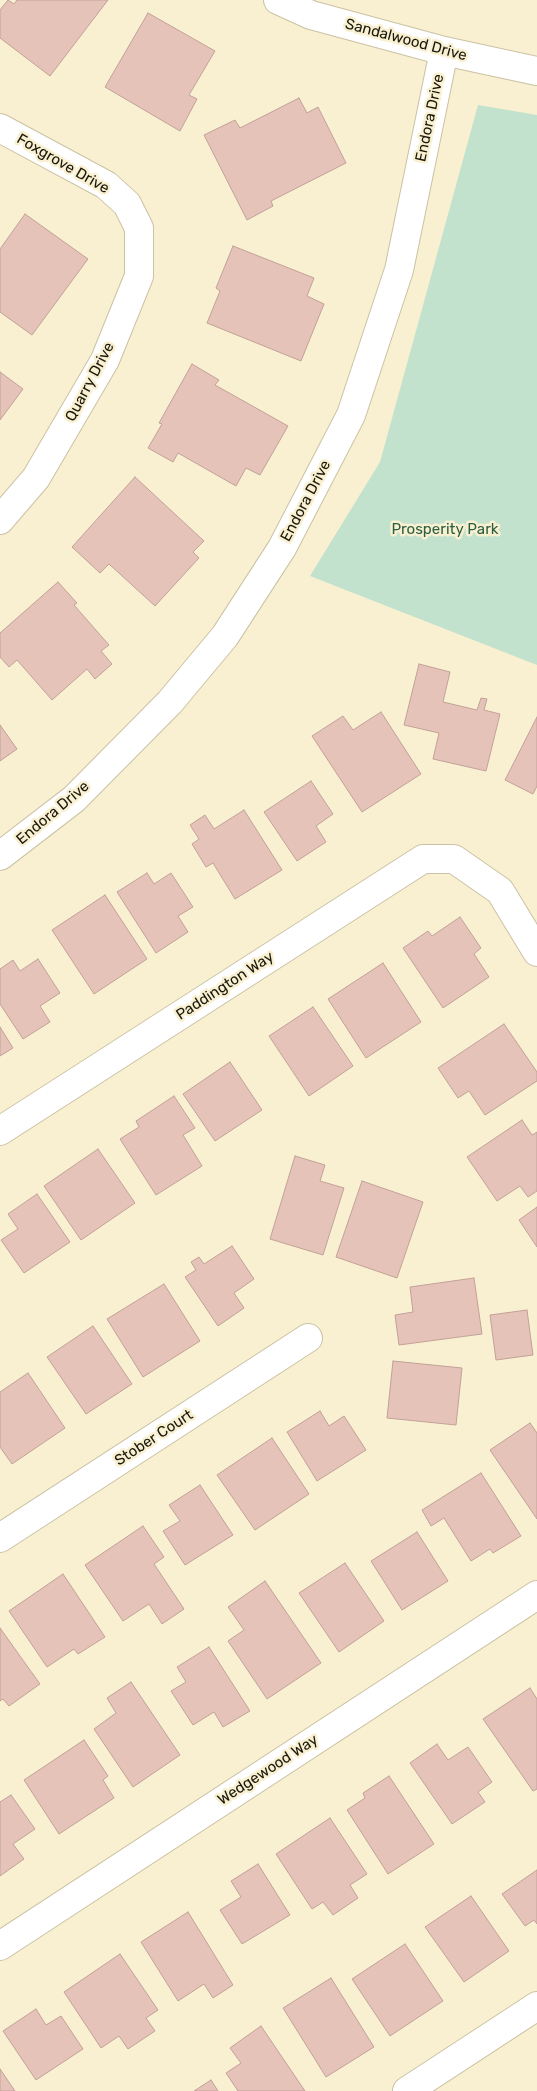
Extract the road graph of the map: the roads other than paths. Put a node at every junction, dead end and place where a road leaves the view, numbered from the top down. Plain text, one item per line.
1 (278, 0) edge
2 (444, 51) junction
3 (537, 71) edge
4 (0, 128) edge
5 (139, 228) joint
6 (0, 520) edge
7 (0, 856) edge
8 (537, 952) edge
9 (0, 1131) edge
10 (308, 1338) dead end
11 (0, 1538) edge
12 (537, 1595) edge
13 (0, 1946) edge
14 (537, 2006) edge
15 (407, 2091) edge

1 - 2 street, Sandalwood Drive
2 - 3 street, Sandalwood Drive
2 - 7 street, Endora Drive
4 - 5 street, Foxgrove Drive
5 - 6 street, Quarry Drive
8 - 9 street, Paddington Way
10 - 11 street, Stober Court
12 - 13 street, Wedgewood Way
14 - 15 street

